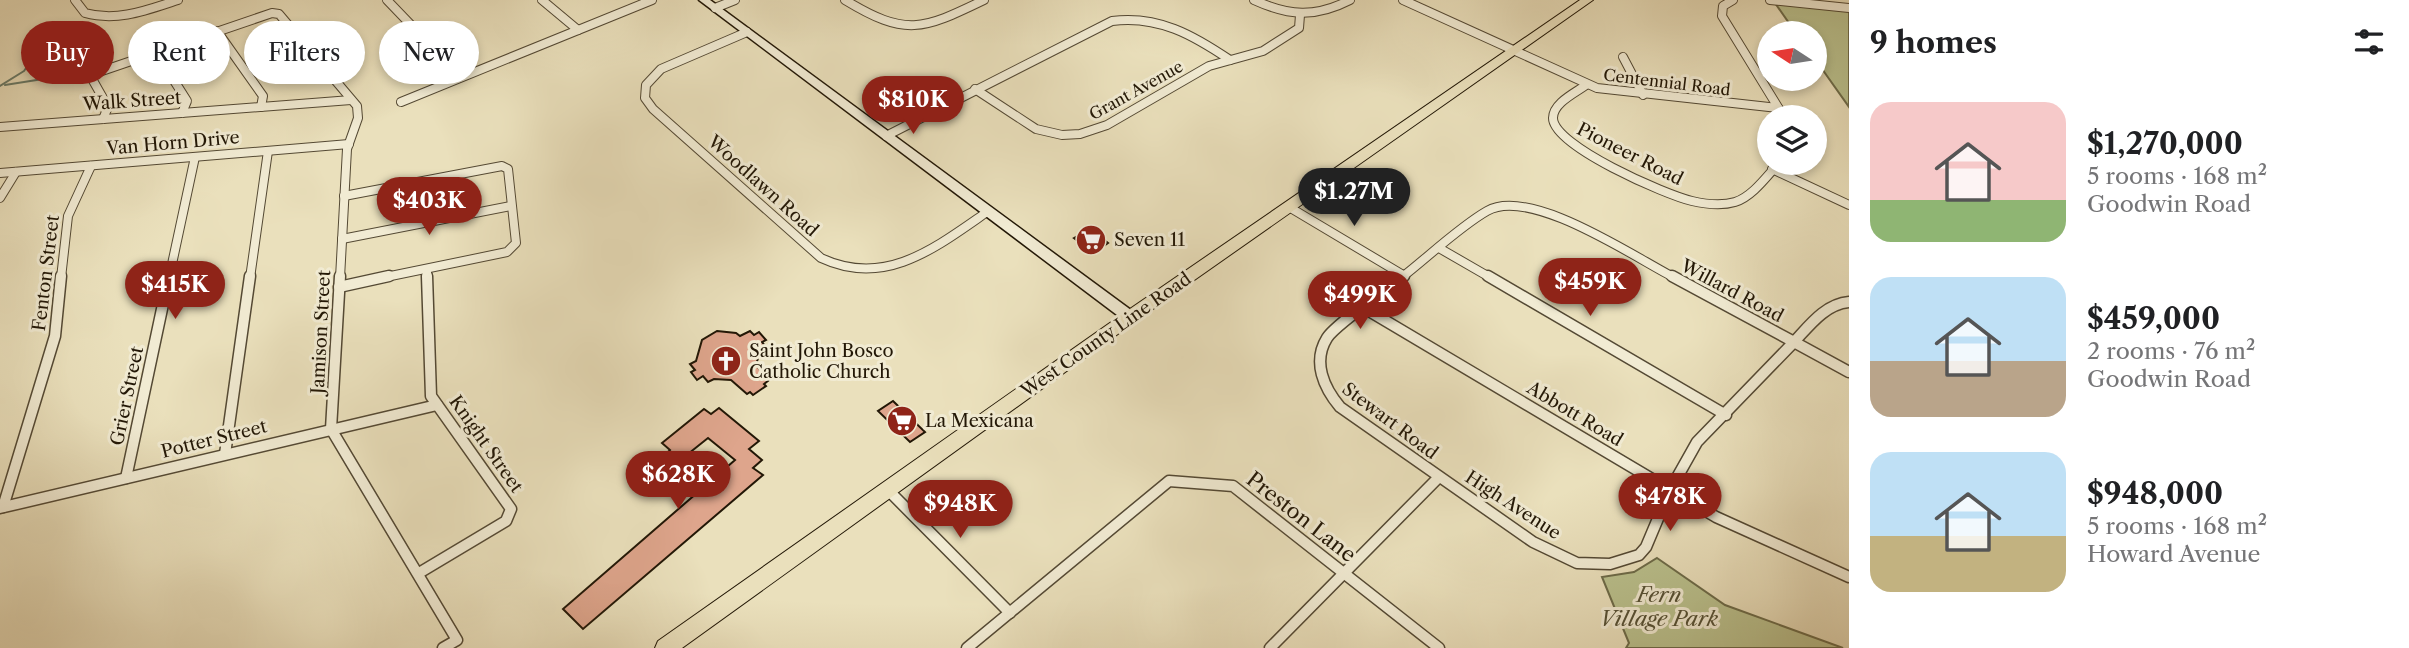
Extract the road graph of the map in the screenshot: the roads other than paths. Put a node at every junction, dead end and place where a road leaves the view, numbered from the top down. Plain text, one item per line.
1 (75, 0) edge
2 (178, 0) edge
3 (387, 0) edge
4 (542, 0) edge
5 (652, 0) edge
6 (704, 0) edge
7 (735, 0) edge
8 (845, 0) edge
9 (984, 0) edge
10 (1254, 0) edge
11 (1350, 0) edge
12 (1403, 0) edge
13 (1587, 0) edge
14 (1733, 0) edge
15 (1770, 0) edge
16 (1820, 3) edge
17 (715, 8) junction
18 (1849, 8) edge
19 (1300, 15) junction
20 (407, 21) edge
21 (230, 27) edge
22 (578, 30) junction
23 (747, 32) junction
24 (230, 49) edge
25 (1515, 52) junction
26 (1623, 57) dead end
27 (1230, 60) junction
28 (128, 62) edge
29 (479, 70) edge
30 (176, 84) edge
31 (444, 84) edge
32 (1586, 85) junction
33 (975, 89) junction
34 (1643, 95) junction
35 (351, 100) junction
36 (401, 102) dead end
37 (1776, 105) edge
38 (1757, 106) edge
39 (261, 107) junction
40 (182, 113) junction
41 (103, 119) junction
42 (0, 127) edge
43 (886, 136) junction
44 (349, 144) junction
45 (268, 151) junction
46 (195, 157) junction
47 (91, 166) junction
48 (16, 172) junction
49 (0, 173) edge
50 (1767, 175) edge
51 (1793, 175) edge
52 (344, 196) junction
53 (0, 198) edge
54 (1849, 205) edge
55 (511, 206) junction
56 (1523, 206) joint
57 (1289, 207) junction
58 (987, 212) junction
59 (342, 239) junction
60 (1439, 248) junction
61 (427, 269) junction
62 (1403, 275) junction
63 (339, 287) junction
64 (1849, 302) edge
65 (1364, 308) junction
66 (1130, 317) junction
67 (1795, 343) junction
68 (1849, 372) edge
69 (437, 405) junction
70 (1726, 415) junction
71 (331, 429) junction
72 (225, 454) junction
73 (1439, 477) junction
74 (126, 478) junction
75 (888, 490) junction
76 (1670, 490) junction
77 (2, 507) edge
78 (419, 573) junction
79 (1345, 575) junction
80 (1849, 577) edge
81 (1010, 613) junction
82 (443, 648) edge
83 (665, 648) edge
84 (967, 648) edge
85 (1270, 648) edge
86 (1439, 648) edge

1 - 2 street
3 - 20 street
4 - 22 street
5 - 22 street
6 - 17 street
7 - 17 street
8 - 9 street
10 - 19 street
11 - 19 street
12 - 25 street, Centennial Road
13 - 25 main road, West County Line Road
14 - 37 street
15 - 16 street
16 - 18 street
17 - 23 street
19 - 27 street, Grant Avenue
21 - 35 street
22 - 29 street
23 - 43 street
23 - 58 street, Woodlawn Road
24 - 39 street
25 - 32 street, Centennial Road
25 - 57 main road, West County Line Road
26 - 34 street
27 - 33 street
27 - 33 street, Grant Avenue
28 - 41 street
30 - 40 street
31 - 36 street
32 - 34 street, Centennial Road
32 - 50 street, Pioneer Road
33 - 43 street
34 - 38 street, Centennial Road
35 - 39 street, Walk Street
35 - 44 street, Jamison Street
39 - 40 street, Walk Street
40 - 41 street, Walk Street
41 - 42 street, Walk Street
43 - 58 street
44 - 45 street, Van Horn Drive
44 - 52 street, Jamison Street
45 - 46 street, Van Horn Drive
45 - 72 street
46 - 47 street, Van Horn Drive
46 - 74 street, Grier Street
47 - 48 street, Van Horn Drive
47 - 77 street, Fenton Street
48 - 49 street, Van Horn Drive
48 - 53 street
51 - 54 street
52 - 55 street
52 - 59 street, Jamison Street
55 - 59 street
55 - 61 street
56 - 60 street, Stewart Road
56 - 67 street, Willard Road
57 - 62 street
57 - 66 main road, West County Line Road
58 - 66 street
59 - 63 street, Jamison Street
60 - 62 street, Stewart Road
60 - 70 street
61 - 63 street
61 - 69 street, Knight Street
62 - 65 street, Stewart Road
63 - 71 street, Jamison Street
64 - 67 street, High Avenue
65 - 73 street, Stewart Road
65 - 76 street, Abbott Road
66 - 75 main road, West County Line Road
67 - 68 street, Willard Road
67 - 70 street, High Avenue
69 - 71 street, Potter Street
69 - 78 street, Knight Street
70 - 76 street, High Avenue
71 - 72 street, Potter Street
71 - 78 street
72 - 74 street, Potter Street
73 - 76 street, High Avenue
73 - 79 street, High Avenue
74 - 77 street, Potter Street
75 - 81 street
75 - 83 main road, West County Line Road
76 - 80 street, Abbott Road
78 - 82 street
79 - 81 street, Preston Lane
79 - 85 street, High Avenue
79 - 86 street, Preston Lane
81 - 84 street, Preston Lane

